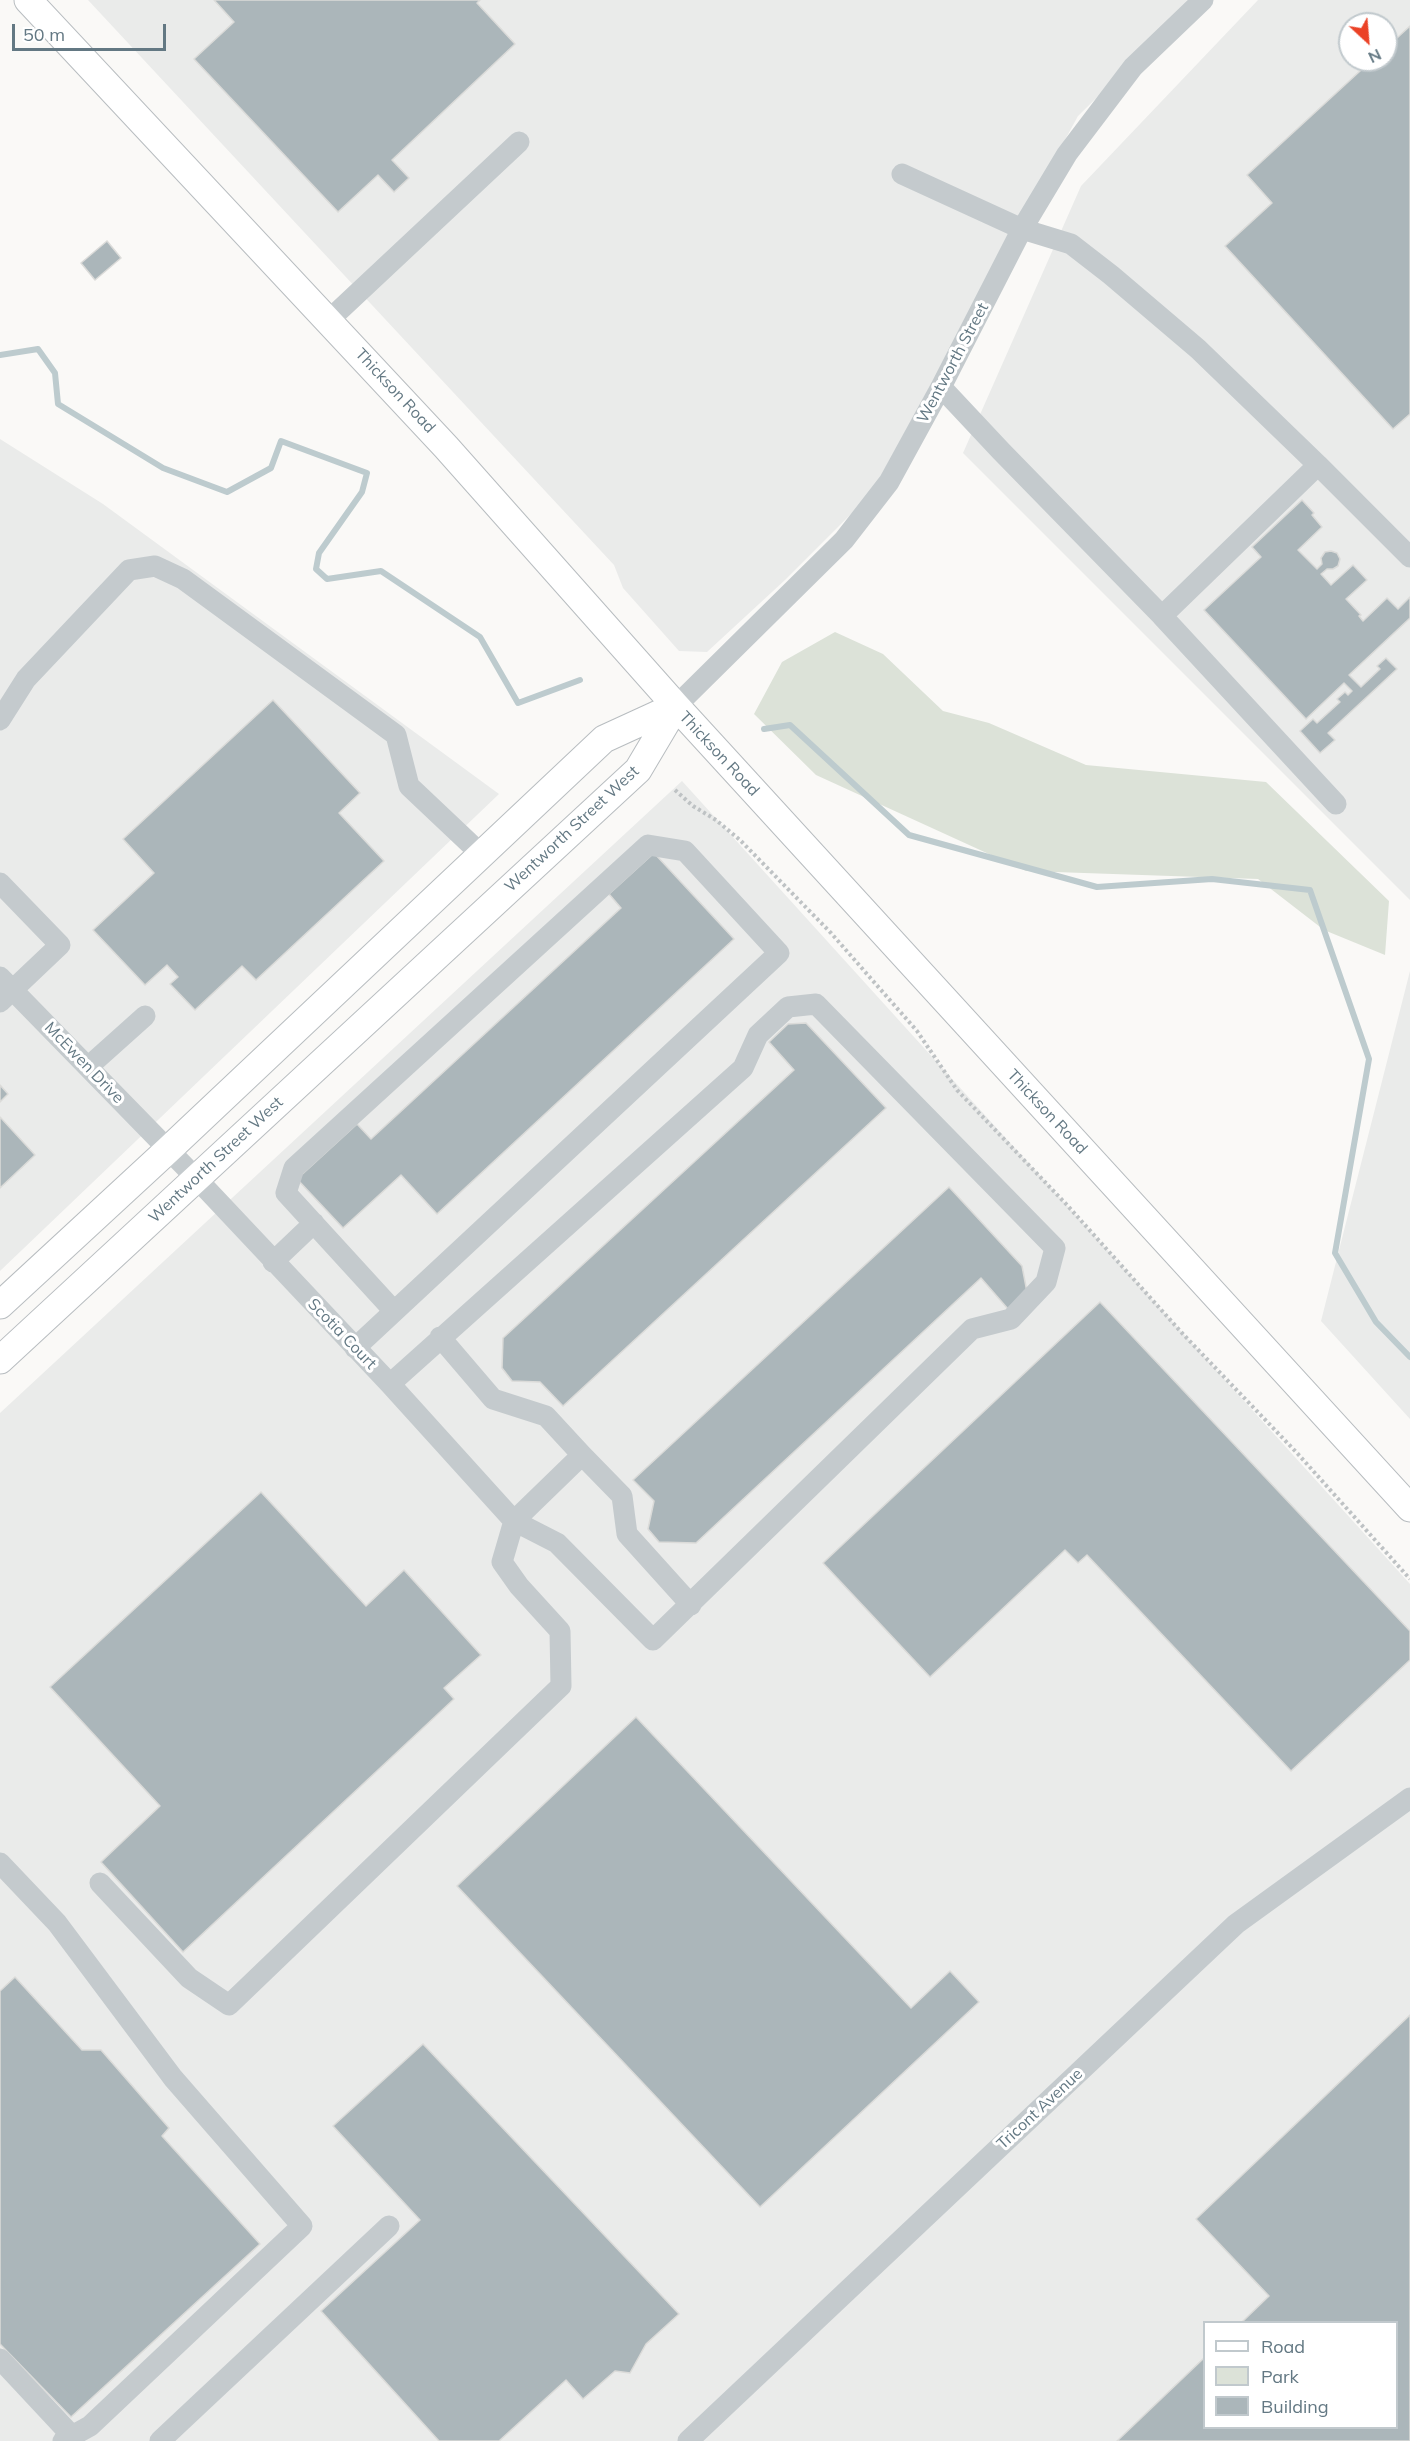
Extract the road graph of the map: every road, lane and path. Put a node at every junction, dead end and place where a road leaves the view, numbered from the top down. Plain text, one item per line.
1 (28, 0) edge
2 (1203, 0) edge
3 (519, 142) dead end
4 (902, 174) dead end
5 (1022, 229) junction
6 (329, 320) junction
7 (941, 387) junction
8 (1318, 465) junction
9 (1410, 557) edge
10 (1162, 616) junction
11 (675, 706) junction
12 (0, 720) edge
13 (675, 790) dead end
14 (1336, 804) dead end
15 (482, 855) junction
16 (0, 883) edge
17 (4, 989) edge
18 (145, 1016) dead end
19 (88, 1068) junction
20 (168, 1150) junction
21 (196, 1179) junction
22 (314, 1223) junction
23 (273, 1262) junction
24 (0, 1305) edge
25 (393, 1310) junction
26 (440, 1337) junction
27 (355, 1348) junction
28 (0, 1360) edge
29 (390, 1384) junction
30 (582, 1455) junction
31 (1410, 1508) edge
32 (514, 1521) junction
33 (1410, 1579) edge
34 (691, 1605) junction
35 (1410, 1798) edge
36 (0, 1863) edge
37 (100, 1883) dead end
38 (389, 2226) dead end
39 (0, 2359) edge
40 (67, 2438) edge
41 (160, 2441) edge
42 (688, 2441) edge

1 - 6 main road, Thickson Road
2 - 5 street, Wentworth Street
3 - 6 street
4 - 5 street
5 - 7 street, Wentworth Street
5 - 8 street
6 - 11 main road, Thickson Road
7 - 10 street
7 - 11 street, Wentworth Street
8 - 9 street
8 - 10 street
10 - 14 street
11 - 15 main road
11 - 21 main road, Wentworth Street West
11 - 31 main road, Thickson Road
12 - 15 street
13 - 33 path
15 - 20 main road
16 - 17 street
17 - 19 street, McEwen Drive
18 - 19 street
19 - 20 street, McEwen Drive
20 - 21 street, Scotia Court
20 - 24 main road
21 - 23 street, Scotia Court
21 - 28 main road, Wentworth Street West
22 - 23 street
22 - 25 street
22 - 25 street
23 - 27 street, Scotia Court
25 - 27 street
26 - 29 street
26 - 30 street
26 - 34 street
27 - 29 street, Scotia Court
29 - 32 street, Scotia Court
30 - 32 street
30 - 34 street
32 - 34 street
32 - 37 street
35 - 42 street, Tricont Avenue
36 - 40 street
38 - 41 street
39 - 40 street

